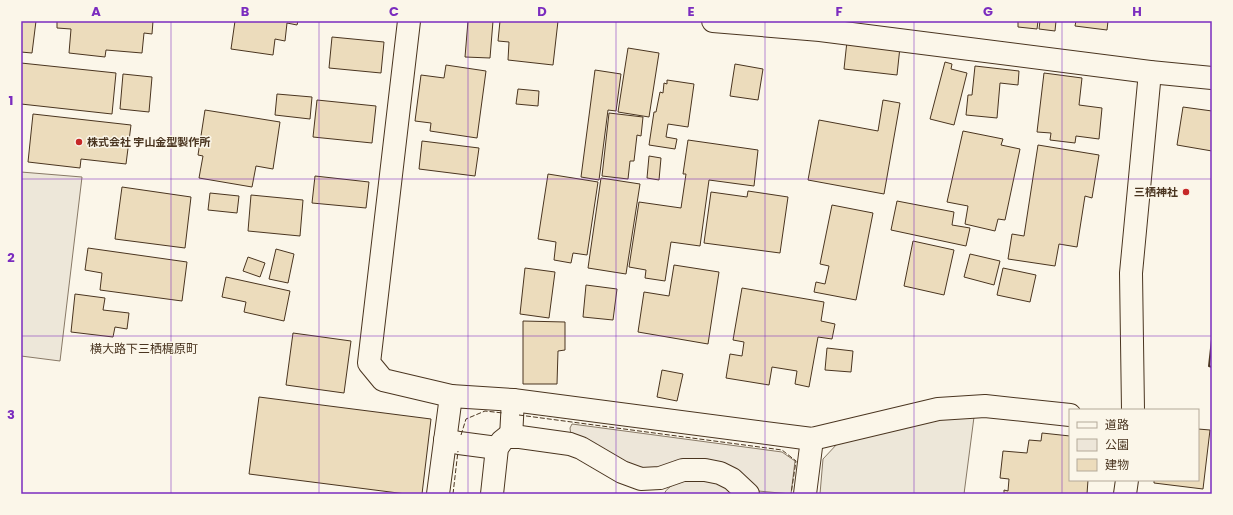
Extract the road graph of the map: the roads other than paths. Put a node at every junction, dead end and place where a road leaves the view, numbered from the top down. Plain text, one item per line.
1 (409, 21) edge
2 (713, 21) edge
3 (820, 25) edge
4 (1150, 72) junction
5 (1212, 78) edge
6 (451, 396) junction
7 (513, 400) junction
8 (1133, 409) edge
9 (1069, 415) edge
10 (812, 439) junction
11 (445, 440) junction
12 (504, 443) junction
13 (1127, 481) edge
14 (652, 486) edge
15 (438, 494) edge
16 (492, 494) edge
17 (748, 494) edge
18 (805, 494) edge
19 (1125, 494) edge

1 - 6 street
2 - 3 street
3 - 4 street
4 - 5 street
4 - 8 street
6 - 7 street
6 - 11 street
7 - 10 street
7 - 12 street
9 - 10 street
10 - 18 street
11 - 12 street
11 - 15 street
12 - 14 street
12 - 16 street
13 - 19 street
14 - 17 street

